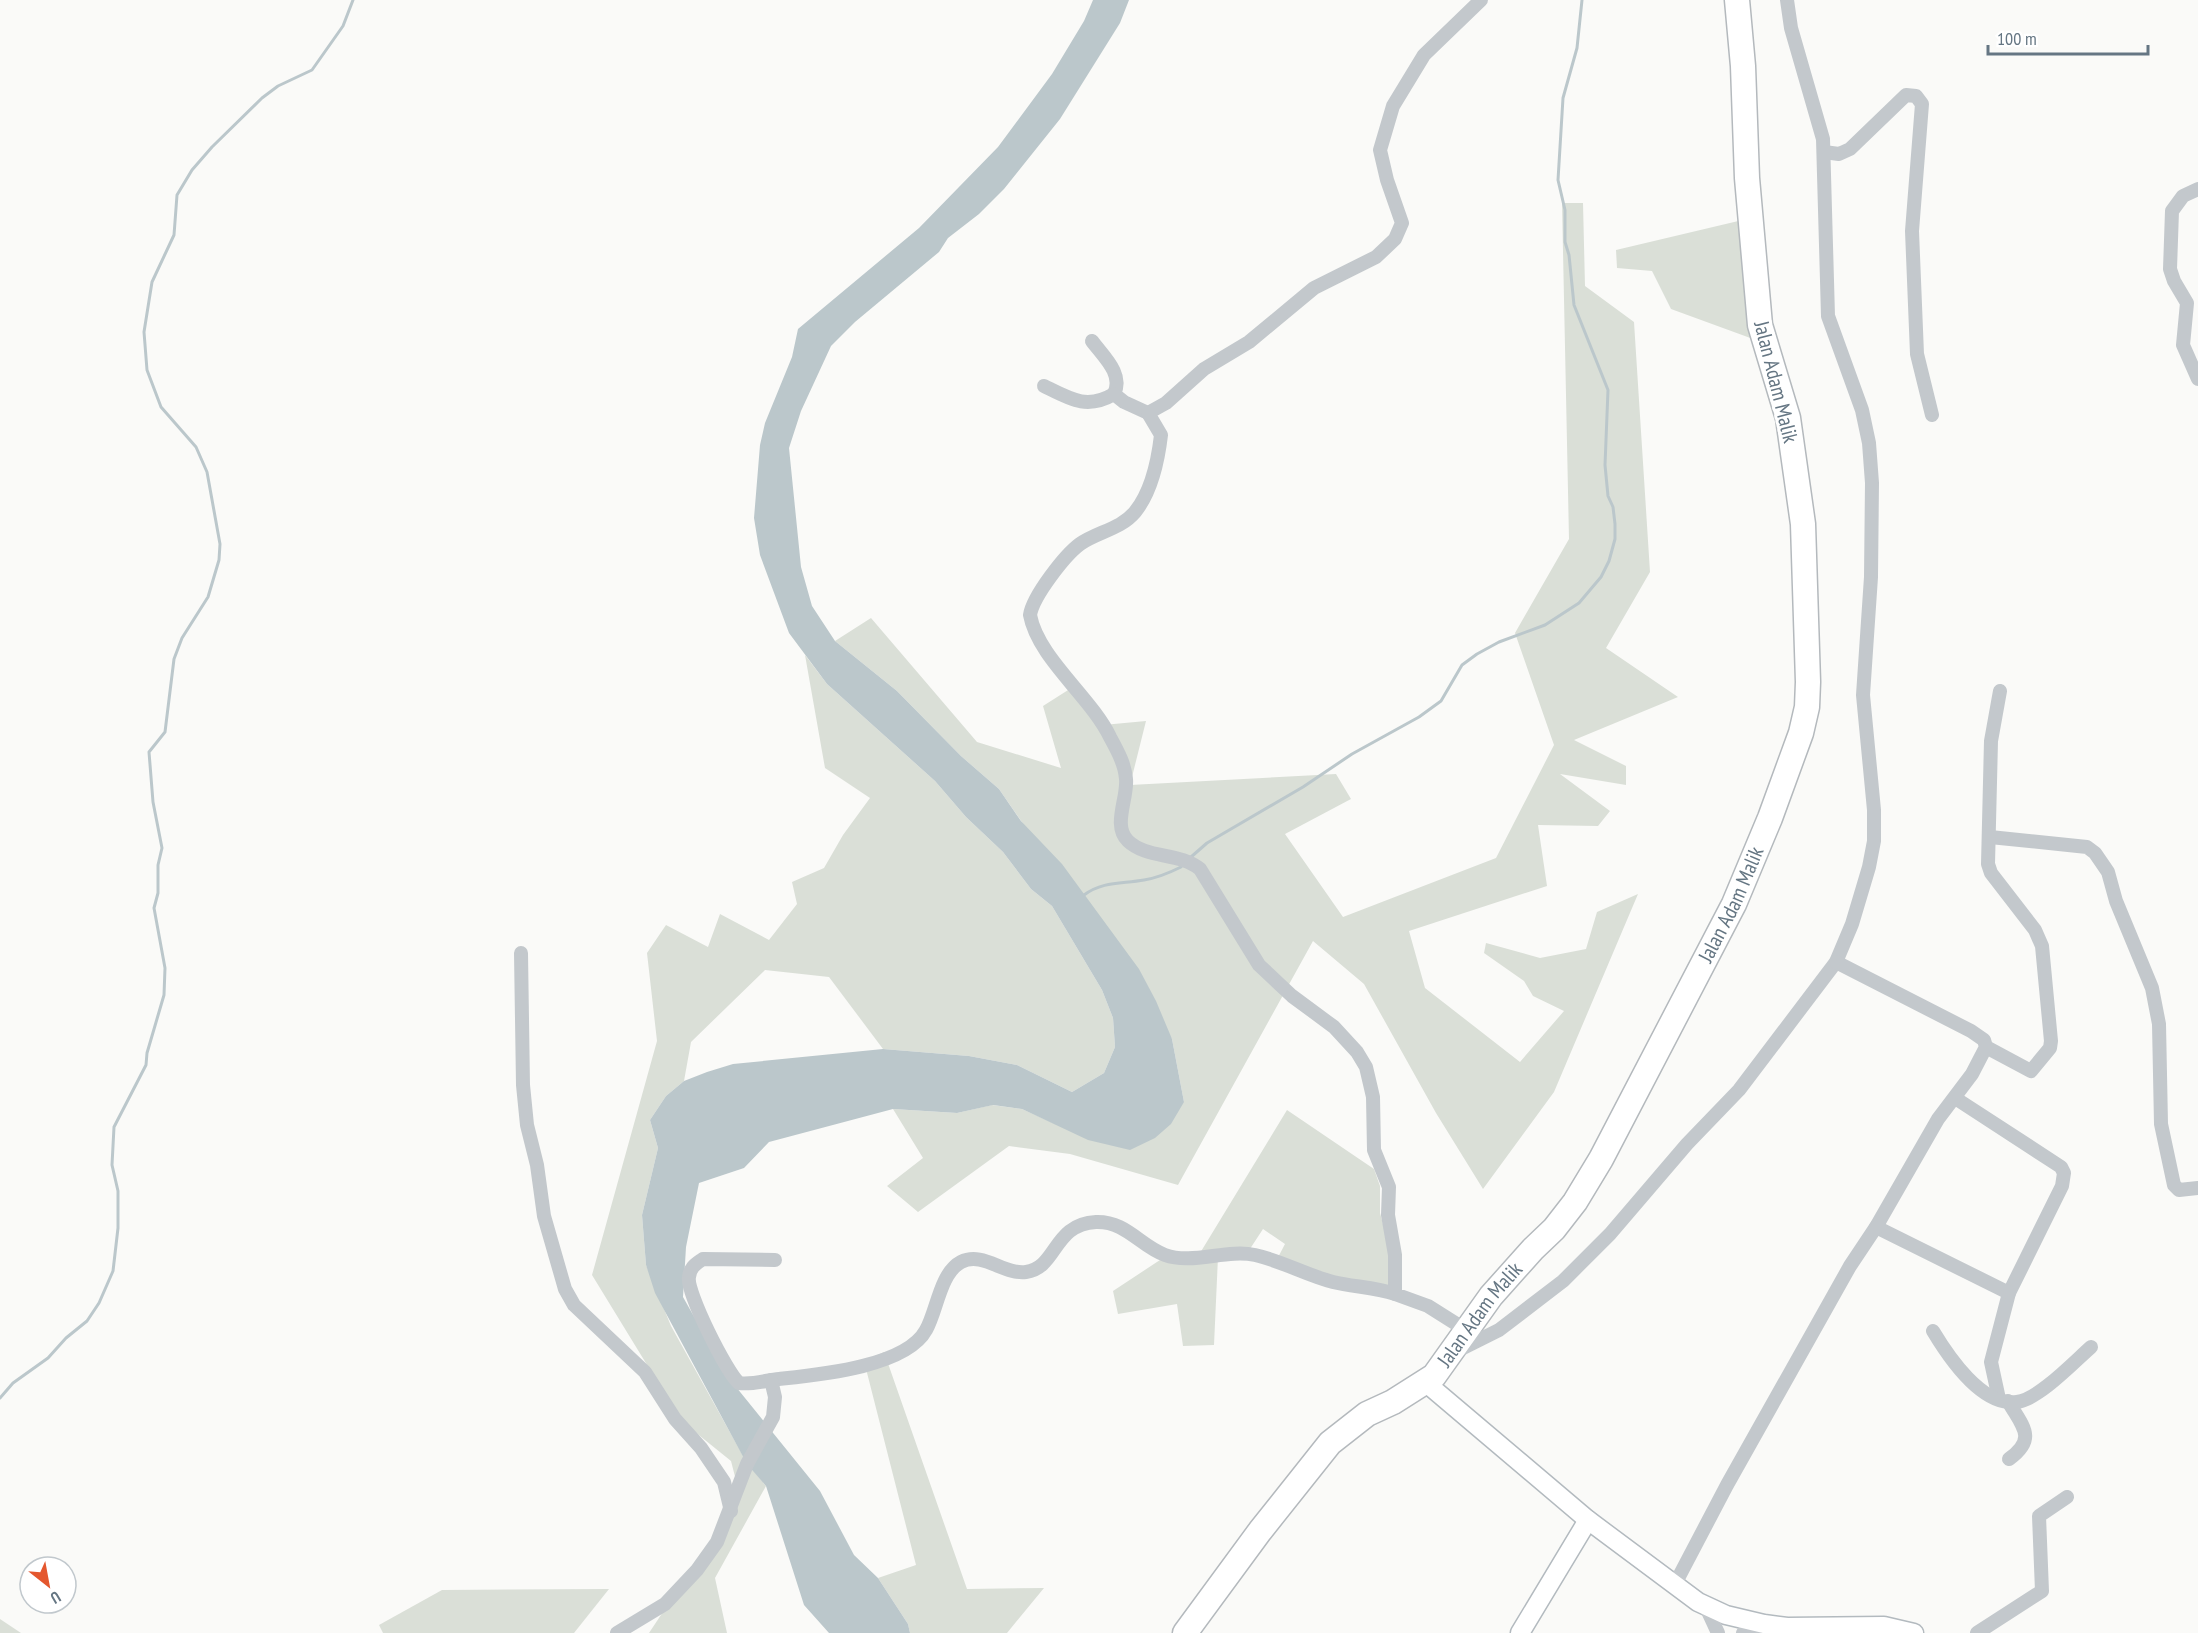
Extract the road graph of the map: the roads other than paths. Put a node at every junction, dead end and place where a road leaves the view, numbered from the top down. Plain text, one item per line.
1 (1481, 0) edge
2 (1737, 0) edge
3 (1787, 0) edge
4 (1824, 152) junction
5 (2198, 189) edge
6 (1092, 341) dead end
7 (2198, 379) edge
8 (1044, 386) dead end
9 (1114, 394) junction
10 (1148, 413) junction
11 (1932, 415) dead end
12 (2000, 691) dead end
13 (1990, 837) junction
14 (521, 953) dead end
15 (1836, 962) junction
16 (1986, 1047) junction
17 (1955, 1098) junction
18 (2198, 1188) edge
19 (1876, 1227) junction
20 (775, 1260) dead end
21 (2009, 1293) junction
22 (1395, 1294) junction
23 (1466, 1330) junction
24 (1933, 1331) dead end
25 (2091, 1347) dead end
26 (1450, 1354) junction
27 (1990, 1362) junction
28 (771, 1380) junction
29 (1969, 1380) junction
30 (1425, 1382) junction
31 (2004, 1400) junction
32 (2009, 1459) dead end
33 (2067, 1497) dead end
34 (731, 1511) junction
35 (1587, 1520) junction
36 (1674, 1586) junction
37 (1706, 1606) junction
38 (1764, 1624) junction
39 (617, 1633) edge
40 (1185, 1633) edge
41 (1520, 1633) edge
42 (1718, 1633) edge
43 (1743, 1633) edge
44 (1914, 1633) edge
45 (1977, 1633) edge

1 - 10 street
2 - 23 highway, Jalan Adam Malik
3 - 4 street
4 - 11 street
4 - 15 street
5 - 7 street
6 - 9 street
8 - 9 street
9 - 10 street
10 - 22 street
12 - 13 street
13 - 16 street
13 - 18 street
14 - 34 street
15 - 16 street
15 - 26 street
16 - 17 street
17 - 19 street
17 - 21 street
19 - 21 street
19 - 36 street
20 - 28 street
21 - 27 street
22 - 23 street
22 - 28 street
23 - 26 highway, Jalan Adam Malik
24 - 29 street
25 - 31 street
26 - 30 highway, Jalan Adam Malik
27 - 29 street
27 - 31 street
28 - 34 street
29 - 31 street
30 - 35 street
30 - 40 highway, Jalan Adam Malik
31 - 32 street
33 - 45 street
34 - 39 street
35 - 36 street
35 - 41 street
36 - 37 street
37 - 38 street
37 - 42 street
38 - 43 street
38 - 44 street

